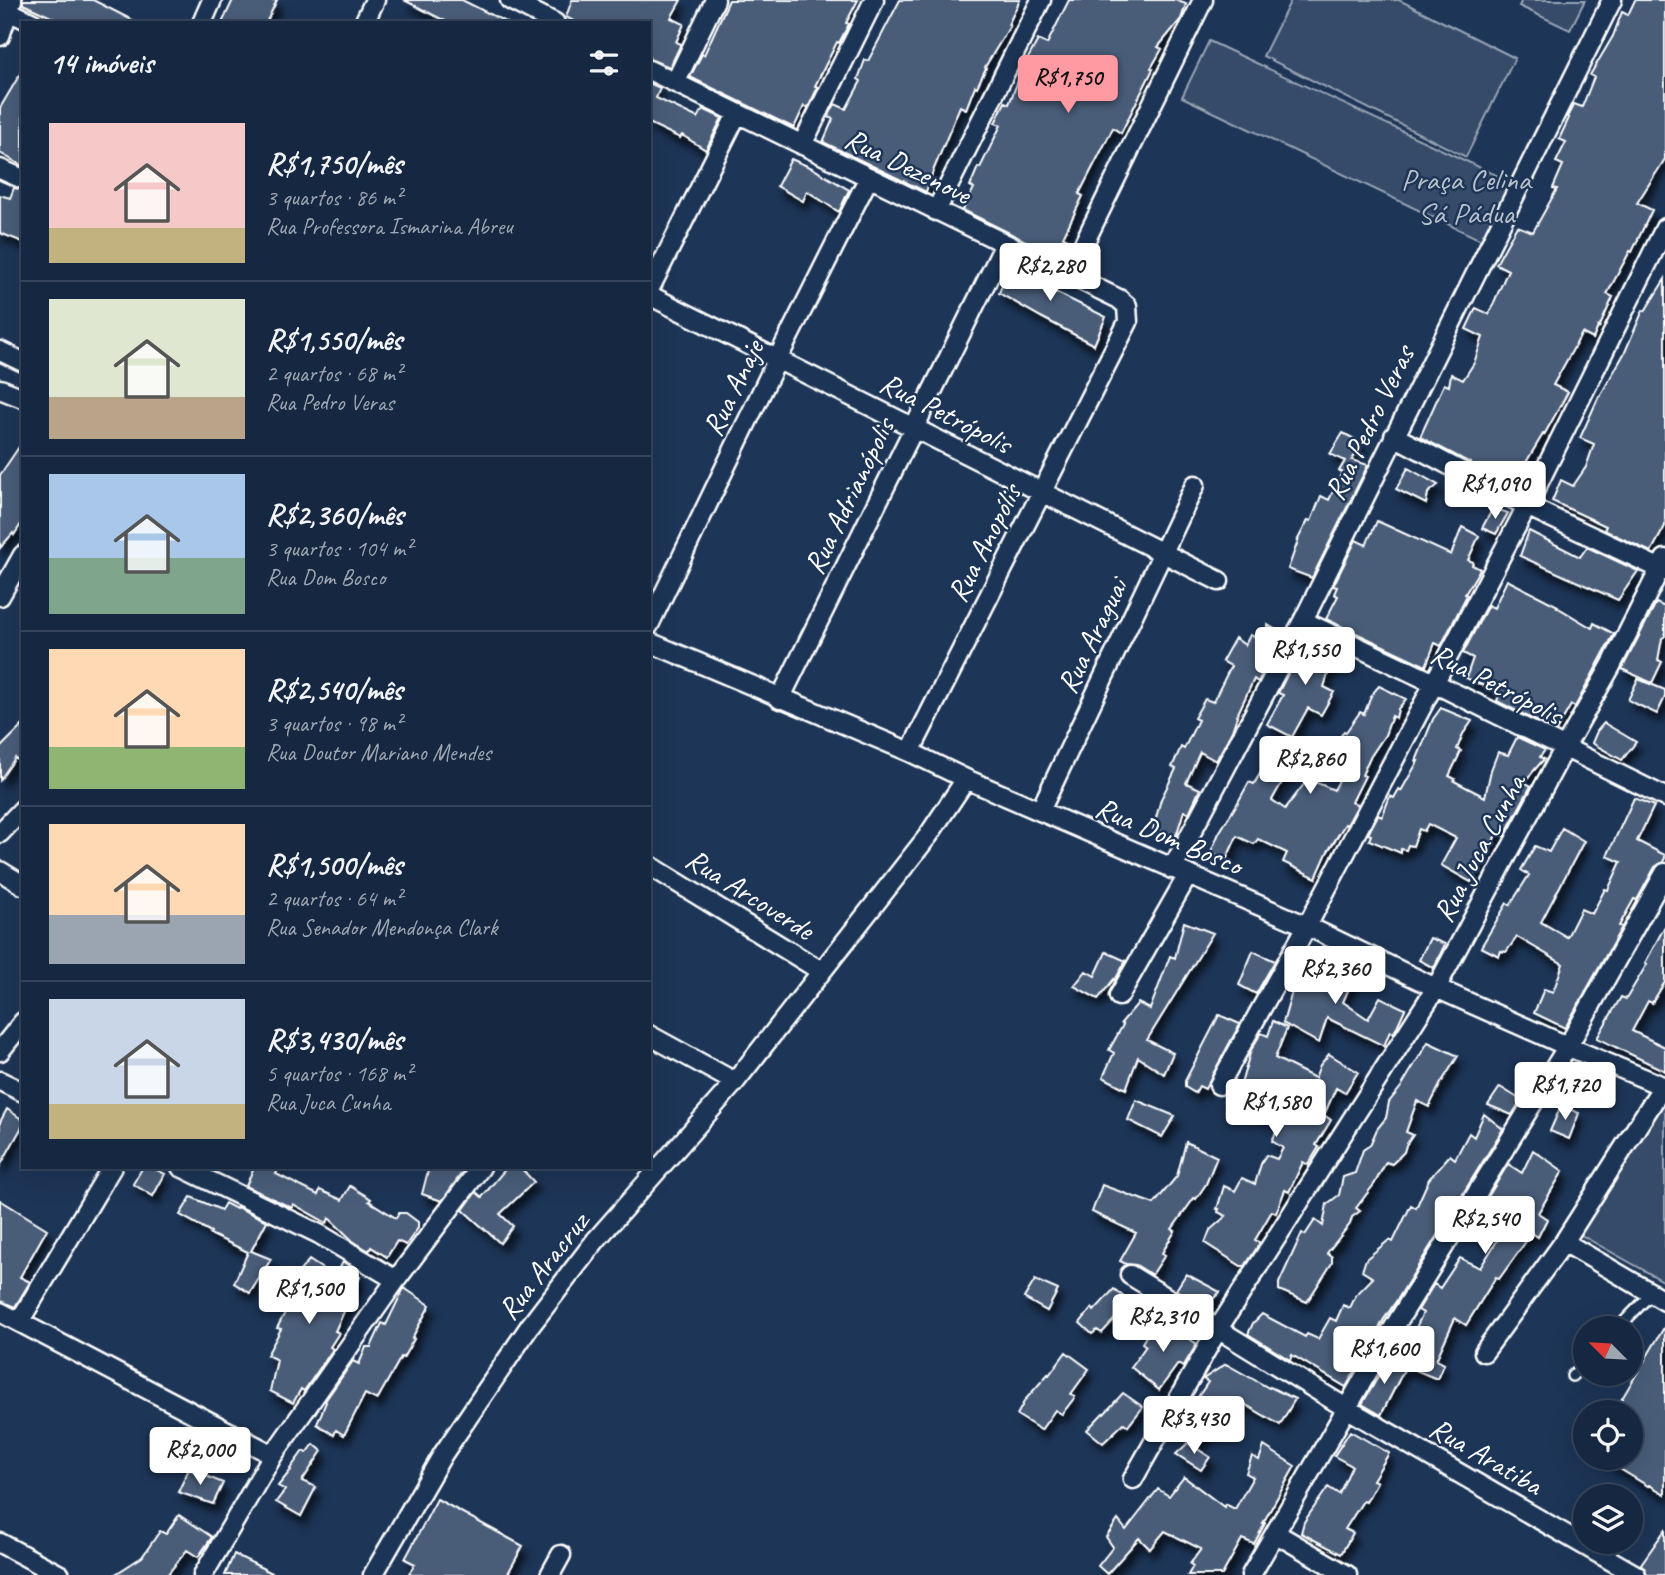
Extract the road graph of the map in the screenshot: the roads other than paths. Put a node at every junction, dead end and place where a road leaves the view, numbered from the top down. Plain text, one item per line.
1 (212, 0) edge
2 (375, 0) edge
3 (510, 0) edge
4 (551, 0) edge
5 (715, 0) edge
6 (874, 0) edge
7 (1041, 0) edge
8 (1203, 0) edge
9 (1612, 0) edge
10 (7, 6) edge
11 (30, 21) edge
12 (203, 21) edge
13 (365, 21) edge
14 (545, 21) edge
15 (0, 36) edge
16 (651, 71) edge
17 (675, 83) junction
18 (737, 114) junction
19 (802, 145) junction
20 (0, 169) edge
21 (869, 177) junction
22 (21, 178) edge
23 (936, 211) junction
24 (1665, 228) edge
25 (1005, 244) junction
26 (1069, 274) junction
27 (651, 289) edge
28 (651, 294) edge
29 (1128, 322) joint
30 (0, 351) edge
31 (777, 360) junction
32 (21, 361) edge
33 (0, 389) edge
34 (21, 397) edge
35 (914, 428) junction
36 (1394, 436) junction
37 (1195, 485) dead end
38 (1042, 492) junction
39 (1527, 506) junction
40 (1163, 553) junction
41 (21, 559) edge
42 (1663, 567) edge
43 (1219, 580) dead end
44 (1, 594) edge
45 (651, 621) edge
46 (1303, 621) junction
47 (651, 643) edge
48 (1434, 683) junction
49 (780, 699) junction
50 (1564, 749) junction
51 (910, 752) junction
52 (966, 779) junction
53 (1665, 797) edge
54 (21, 810) edge
55 (1040, 811) junction
56 (0, 833) edge
57 (651, 867) edge
58 (0, 871) edge
59 (1180, 872) junction
60 (1665, 873) edge
61 (21, 884) edge
62 (1307, 926) junction
63 (821, 971) junction
64 (1436, 988) junction
65 (1119, 996) dead end
66 (21, 1025) edge
67 (651, 1036) edge
68 (1568, 1046) junction
69 (0, 1051) edge
70 (0, 1082) edge
71 (735, 1082) junction
72 (1219, 1085) dead end
73 (1664, 1086) edge
74 (21, 1091) edge
75 (111, 1169) edge
76 (185, 1169) edge
77 (479, 1169) edge
78 (1564, 1242) junction
79 (1130, 1275) dead end
80 (396, 1280) junction
81 (1658, 1297) edge
82 (0, 1312) edge
83 (1633, 1316) edge
84 (19, 1322) junction
85 (1218, 1329) junction
86 (1484, 1352) dead end
87 (1346, 1408) junction
88 (273, 1455) junction
89 (1133, 1479) dead end
90 (1275, 1533) junction
91 (0, 1543) edge
92 (561, 1555) dead end
93 (60, 1575) edge
94 (203, 1575) edge
95 (373, 1575) edge
96 (550, 1575) edge
97 (1251, 1575) edge
98 (1347, 1575) edge
99 (1636, 1575) edge

1 - 12 street
2 - 13 street
3 - 14 street
4 - 14 street
5 - 17 street
6 - 19 street
7 - 23 street
8 - 26 street
9 - 36 street, Rua Pedro Veras
10 - 11 street
10 - 15 street
16 - 17 street, Rua Dezenove
17 - 18 street, Rua Dezenove
18 - 19 street, Rua Dezenove
18 - 27 street
19 - 21 street, Rua Dezenove
20 - 22 street
21 - 23 street, Rua Dezenove
21 - 31 street, Rua Anaje
23 - 25 street, Rua Dezenove
24 - 39 street
25 - 26 street, Rua Dezenove
25 - 35 street, Rua Adrianópolis
26 - 29 street, Rua Dezenove
28 - 31 street, Rua Petrópolis
29 - 38 street, Rua Anopólis
30 - 32 street
31 - 35 street, Rua Petrópolis
31 - 45 street, Rua Anaje
33 - 34 street
35 - 38 street, Rua Petrópolis
35 - 49 street, Rua Adrianópolis
36 - 39 street
36 - 46 street, Rua Pedro Veras
37 - 40 street, Rua Araguai
38 - 40 street, Rua Petrópolis
38 - 51 street, Rua Anopólis
39 - 42 street
39 - 48 street
40 - 43 street, Rua Petrópolis
40 - 55 street, Rua Araguai
41 - 44 street
42 - 50 street, Rua Juca Cunha
46 - 48 street, Rua Petrópolis
46 - 59 street, Rua Pedro Veras
47 - 49 street, Rua Dom Bosco
48 - 50 street, Rua Petrópolis
48 - 62 street
49 - 51 street, Rua Dom Bosco
50 - 53 street, Rua Petrópolis
50 - 64 street, Rua Juca Cunha
51 - 52 street, Rua Dom Bosco
52 - 55 street, Rua Dom Bosco
52 - 63 street, Rua Aracruz
54 - 56 street
55 - 59 street, Rua Dom Bosco
57 - 63 street, Rua Arcoverde
58 - 61 street
59 - 62 street, Rua Dom Bosco
59 - 65 street, Rua Pedro Veras
60 - 68 street
62 - 64 street, Rua Dom Bosco
62 - 72 street
63 - 71 street, Rua Aracruz
64 - 68 street, Rua Dom Bosco
64 - 85 street, Rua Juca Cunha
66 - 69 street
67 - 71 street
68 - 73 street, Rua Dom Bosco
68 - 87 street
70 - 74 street
71 - 95 street, Rua Aracruz
73 - 78 street
75 - 84 street
76 - 80 street
77 - 80 street
78 - 81 street
78 - 86 street
79 - 85 street, Rua Aratiba
80 - 88 street
81 - 83 lane
82 - 84 street
84 - 88 street
85 - 87 street, Rua Aratiba
85 - 89 street, Rua Juca Cunha
87 - 90 street
87 - 99 street, Rua Aratiba
88 - 94 street
90 - 97 street
90 - 98 street
91 - 93 street
92 - 96 street

